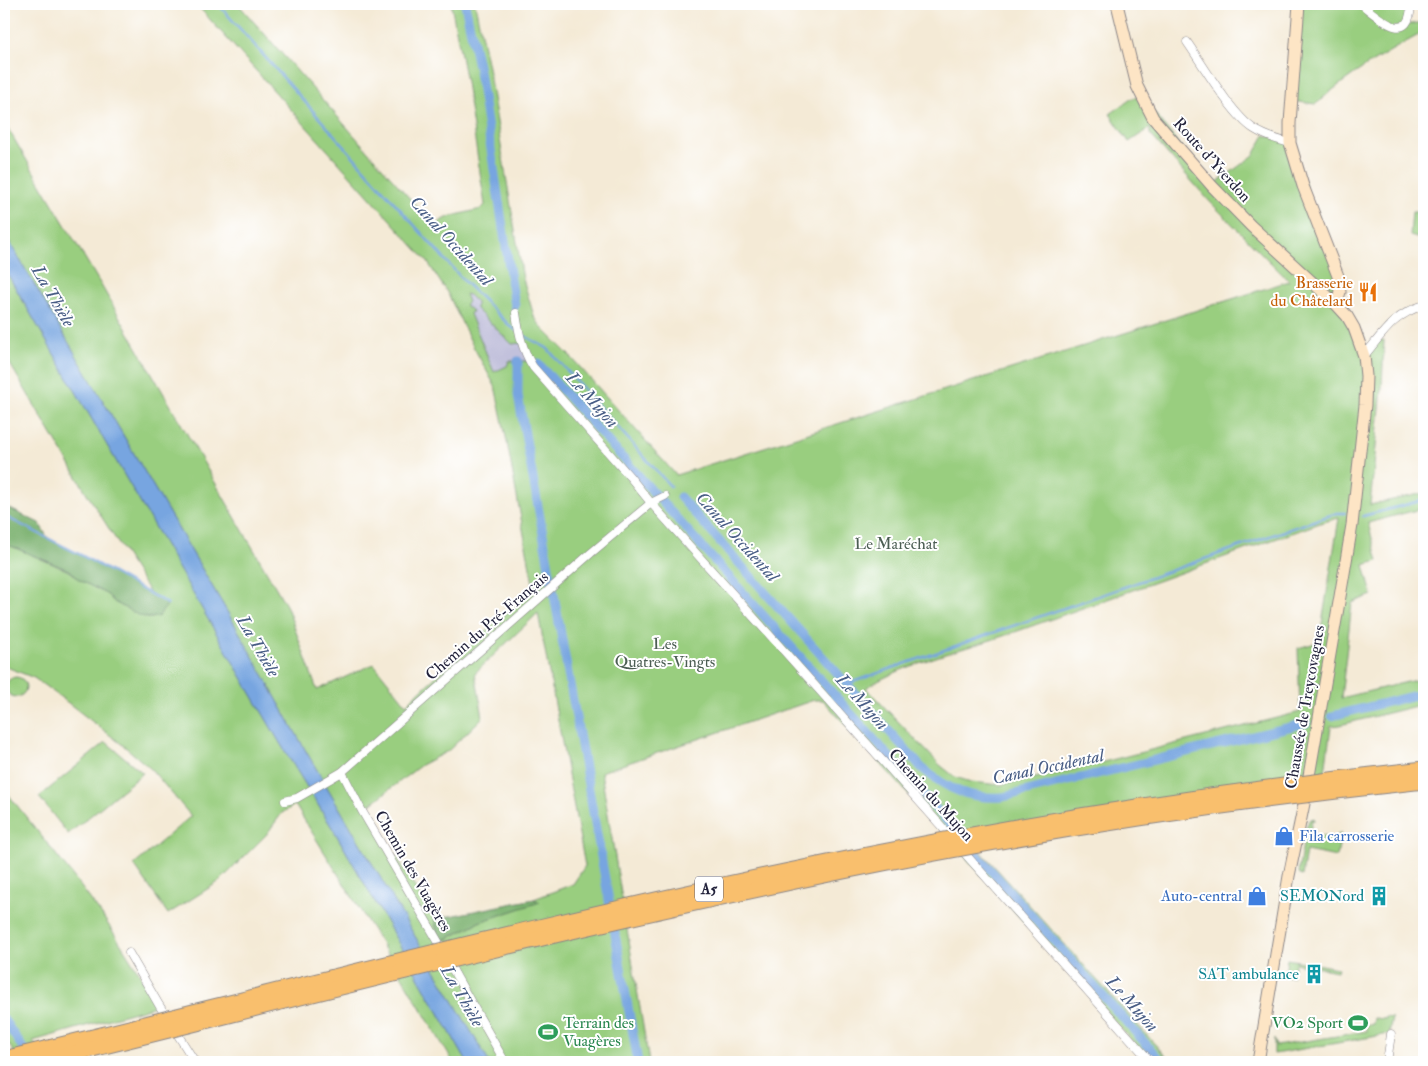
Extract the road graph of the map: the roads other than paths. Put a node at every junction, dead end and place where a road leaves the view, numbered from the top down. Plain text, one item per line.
1 (1118, 4) edge
2 (1299, 4) edge
3 (1361, 4) edge
4 (1411, 4) edge
5 (1187, 42) dead end
6 (1290, 143) junction
7 (1336, 304) junction
8 (1424, 305) edge
9 (516, 313) dead end
10 (1364, 356) junction
11 (665, 496) dead end
12 (651, 503) junction
13 (1424, 770) edge
14 (340, 774) junction
15 (1424, 781) edge
16 (285, 801) dead end
17 (130, 953) dead end
18 (1391, 1034) dead end
19 (4, 1059) edge
20 (39, 1062) edge
21 (195, 1062) edge
22 (506, 1062) edge
23 (1151, 1062) edge
24 (1258, 1062) edge
25 (1387, 1062) edge

1 - 7 main road, Route d'Yverdon
2 - 6 main road
3 - 4 street
5 - 6 street
6 - 7 main road
7 - 10 main road, Route d'Yverdon
8 - 10 street
9 - 12 street, Chemin du Mujon
10 - 24 main road, Chaussée de Treycovagnes
11 - 12 street, Chemin du Pré-Français
12 - 14 street, Chemin du Pré-Français
12 - 23 street, Chemin du Mujon
13 - 19 highway, A5, bridge
14 - 16 street, Chemin du Pré-Français
14 - 22 street, Chemin des Vuagères
15 - 20 highway, A5, bridge
17 - 21 street
18 - 25 street

